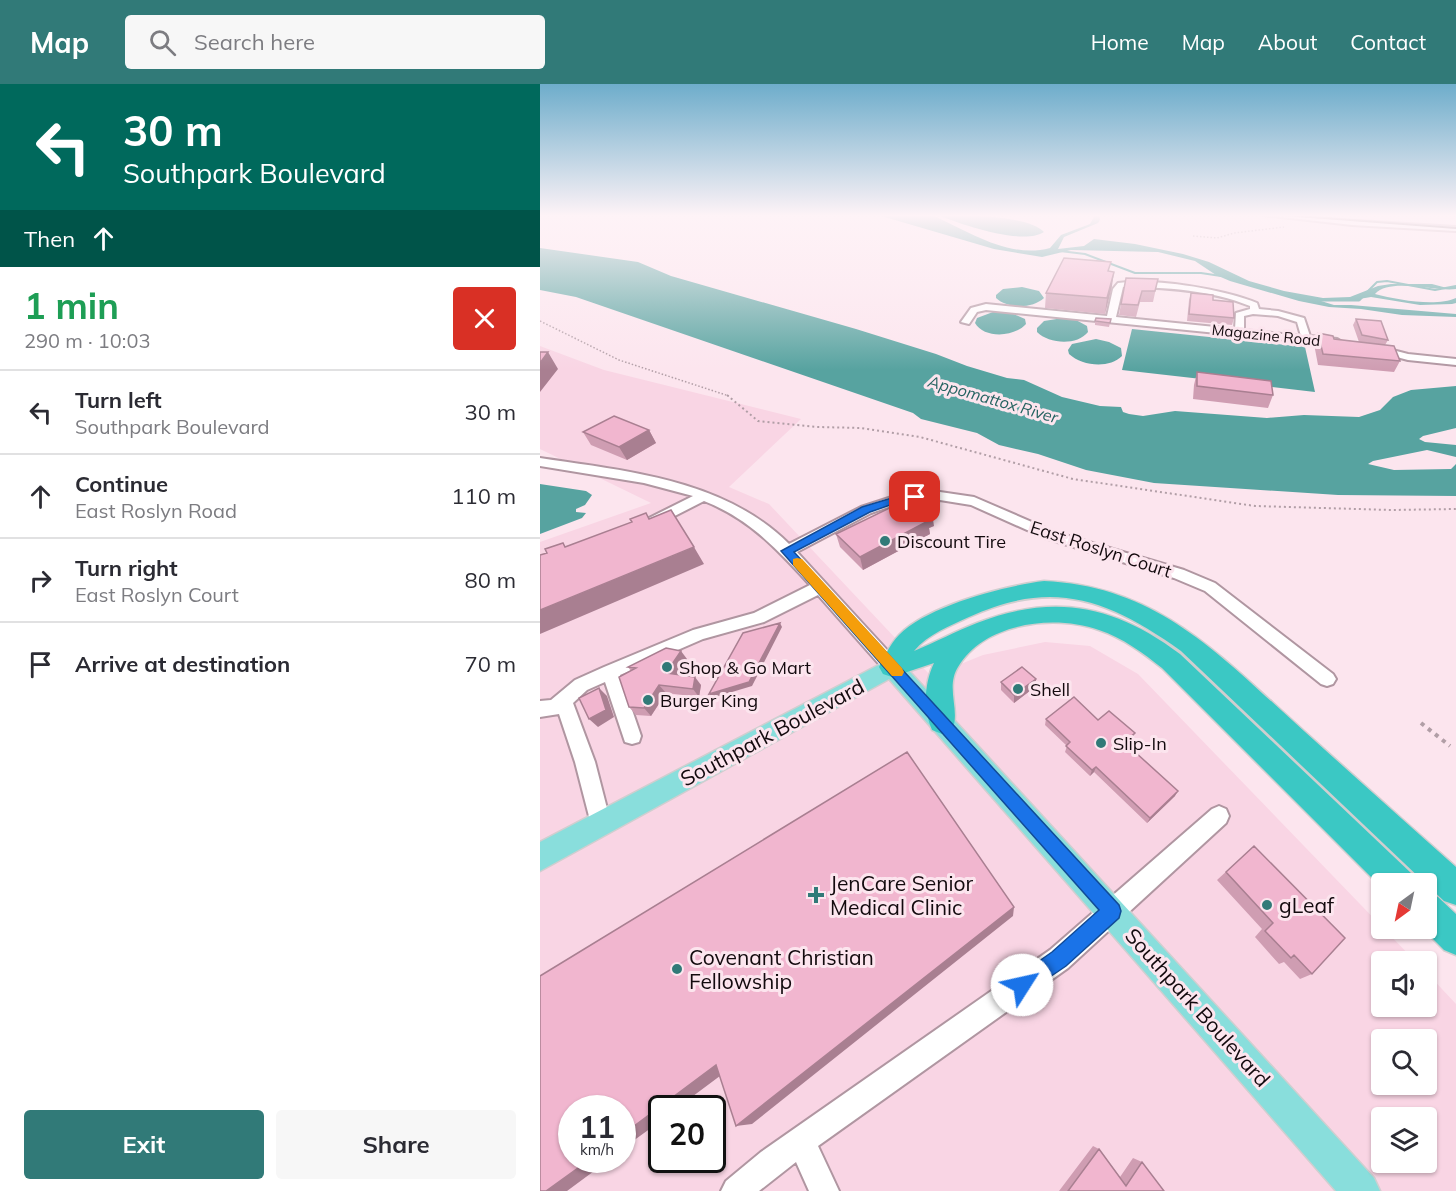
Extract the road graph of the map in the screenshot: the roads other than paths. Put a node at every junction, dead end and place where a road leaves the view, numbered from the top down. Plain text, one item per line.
1 (1255, 312) junction
2 (1111, 319) junction
3 (966, 322) dead end
4 (1240, 332) junction
5 (1306, 338) junction
6 (1337, 339) edge
7 (1368, 347) edge
8 (1456, 362) edge
9 (540, 462) edge
10 (703, 496) junction
11 (641, 525) edge
12 (787, 551) junction
13 (820, 587) junction
14 (973, 635) junction
15 (892, 667) junction
16 (610, 672) junction
17 (1327, 679) dead end
18 (548, 708) edge
19 (942, 722) junction
20 (632, 736) dead end
21 (1219, 816) dead end
22 (601, 824) junction
23 (540, 857) edge
24 (1389, 873) edge
25 (1456, 889) edge
26 (1112, 911) junction
27 (1437, 920) edge
28 (1456, 938) edge
29 (801, 1142) junction
30 (736, 1191) edge
31 (824, 1191) edge
32 (1360, 1191) edge

1 - 2 street
1 - 4 street
1 - 5 street
2 - 3 street, Magazine Road
2 - 4 street, Magazine Road
4 - 5 street, Magazine Road
5 - 6 street, Magazine Road
7 - 8 street
9 - 10 street
10 - 11 street
10 - 12 street
12 - 13 street
12 - 17 street, East Roslyn Court
13 - 15 street
13 - 16 street
14 - 15 highway
14 - 19 highway
14 - 24 highway
15 - 19 main road, Southpark Boulevard
15 - 22 main road, Southpark Boulevard
15 - 25 highway
16 - 18 street
16 - 20 street
18 - 22 street
19 - 26 main road, Southpark Boulevard
21 - 26 street
22 - 23 main road, Southpark Boulevard
26 - 29 street
26 - 32 main road, Southpark Boulevard
27 - 28 highway
29 - 30 street
29 - 31 street

